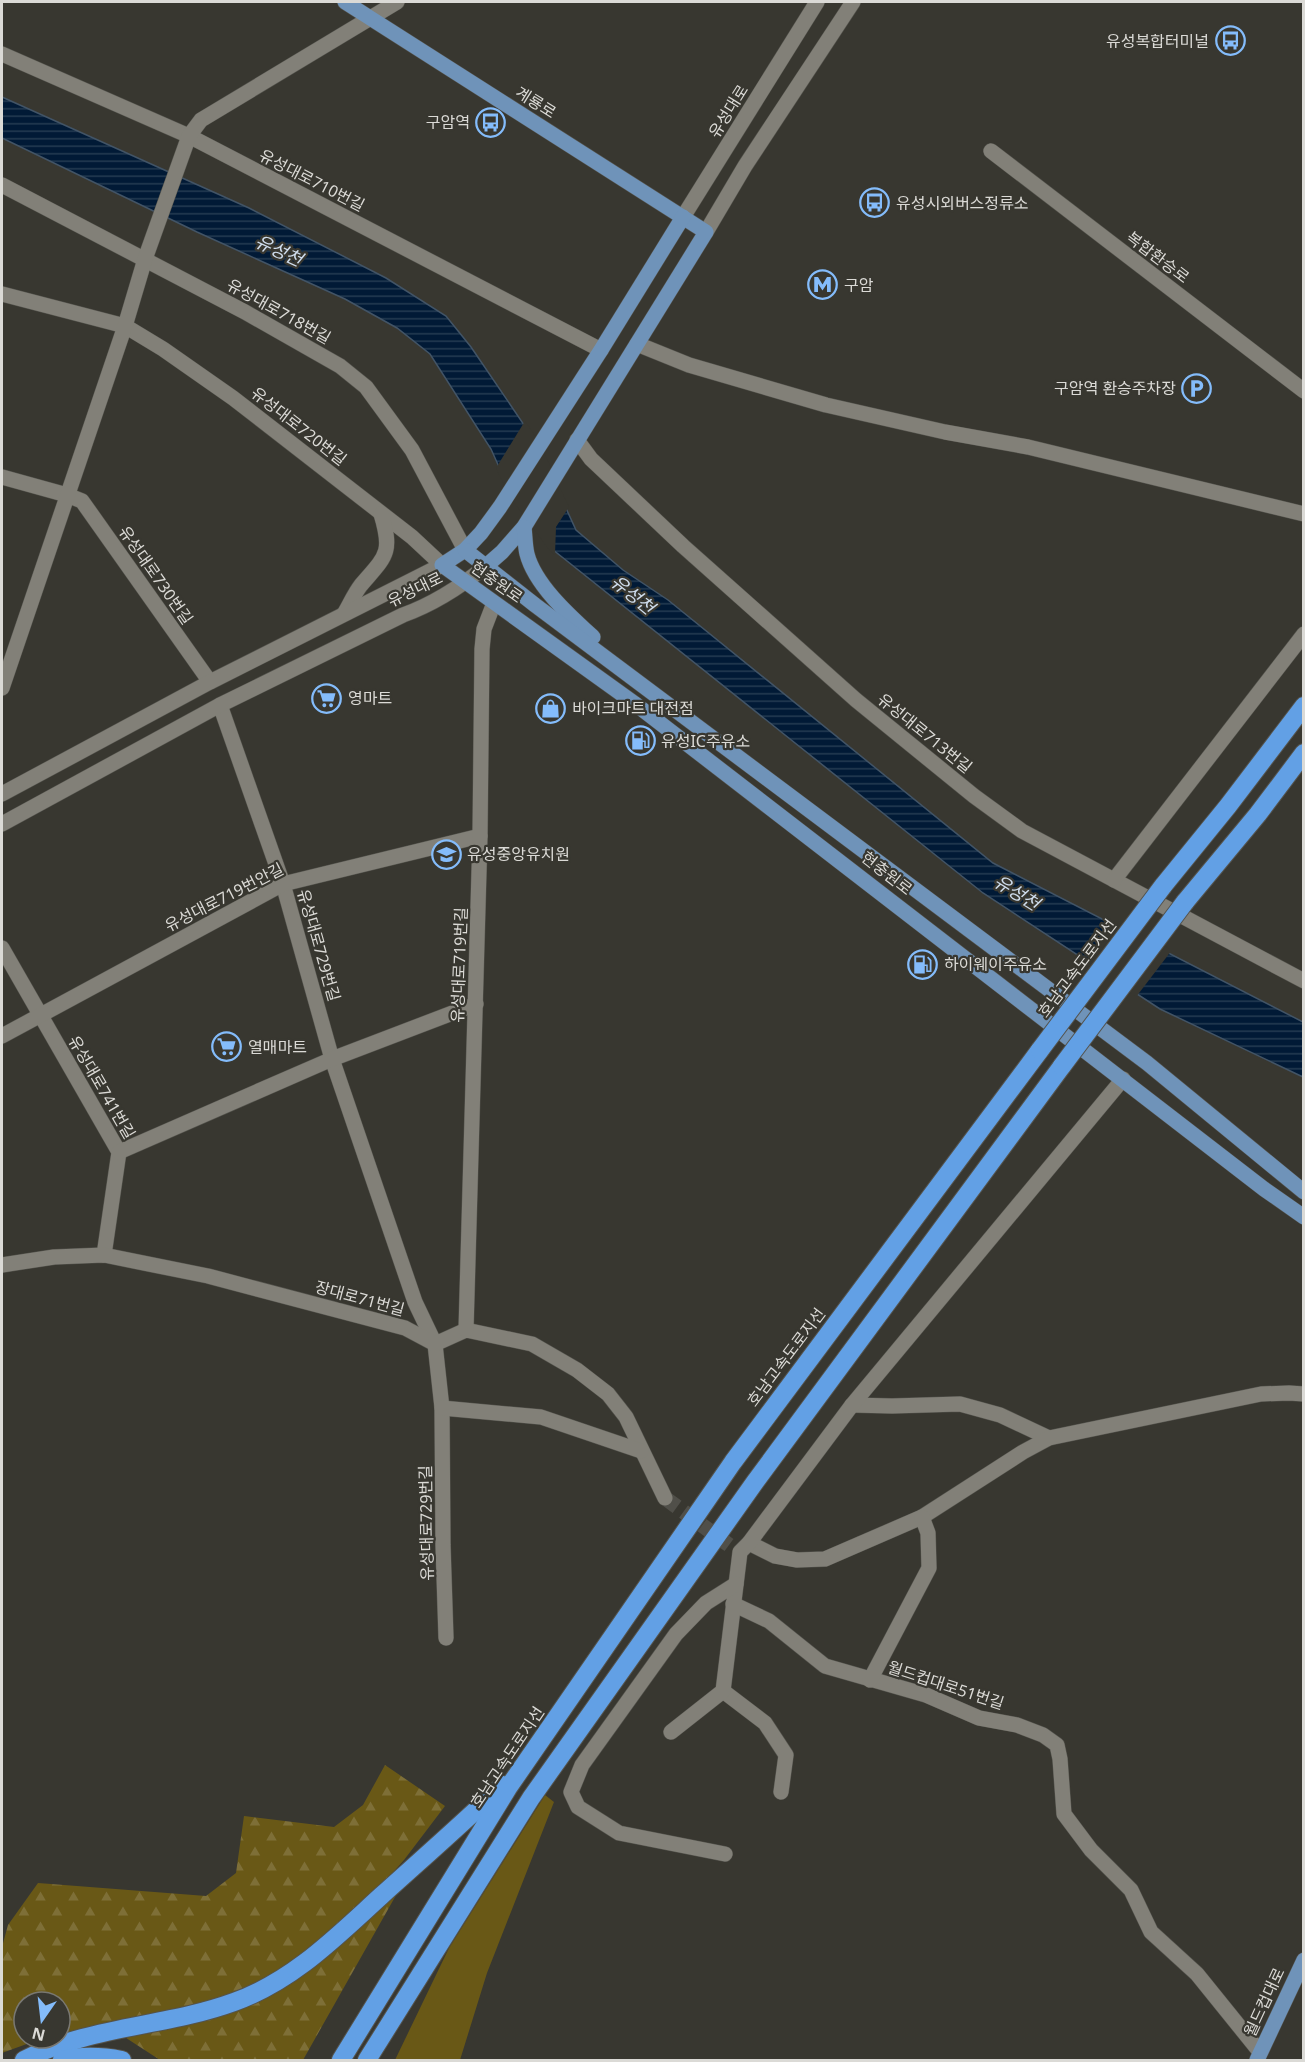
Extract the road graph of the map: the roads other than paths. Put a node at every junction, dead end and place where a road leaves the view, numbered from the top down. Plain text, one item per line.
1 (345, 2) edge
2 (397, 2) edge
3 (817, 2) edge
4 (853, 2) edge
5 (370, 18) junction
6 (2, 54) edge
7 (189, 136) junction
8 (991, 151) dead end
9 (2, 185) edge
10 (683, 217) junction
11 (706, 232) junction
12 (145, 259) junction
13 (2, 294) edge
14 (125, 326) junction
15 (637, 344) junction
16 (601, 350) junction
17 (1304, 391) edge
18 (575, 444) junction
19 (2, 477) edge
20 (67, 495) junction
21 (381, 514) junction
22 (1304, 514) edge
23 (524, 526) junction
24 (465, 550) junction
25 (442, 565) junction
26 (486, 566) junction
27 (466, 582) junction
28 (494, 603) junction
29 (344, 614) junction
30 (1304, 633) edge
31 (210, 682) junction
32 (2, 687) edge
33 (646, 688) junction
34 (220, 705) junction
35 (1304, 706) edge
36 (1304, 753) edge
37 (3, 788) edge
38 (2, 824) edge
39 (480, 836) junction
40 (1114, 880) junction
41 (283, 884) junction
42 (2, 948) edge
43 (1304, 981) edge
44 (476, 1004) junction
45 (40, 1016) junction
46 (2, 1036) edge
47 (332, 1059) junction
48 (1123, 1079) junction
49 (119, 1152) junction
50 (1304, 1192) edge
51 (1304, 1217) edge
52 (104, 1255) junction
53 (2, 1265) edge
54 (466, 1330) junction
55 (435, 1344) junction
56 (1304, 1394) edge
57 (852, 1405) junction
58 (442, 1408) junction
59 (1049, 1438) junction
60 (640, 1451) junction
61 (665, 1498) tunnel mouth
62 (922, 1517) junction
63 (739, 1546) junction
64 (735, 1584) junction
65 (733, 1604) junction
66 (446, 1638) dead end
67 (870, 1680) junction
68 (723, 1690) junction
69 (671, 1732) dead end
70 (524, 1765) junction
71 (781, 1792) dead end
72 (725, 1854) dead end
73 (1304, 1960) edge
74 (396, 2014) junction
75 (1258, 2056) edge
76 (24, 2061) edge
77 (62, 2061) edge
78 (122, 2061) edge
79 (341, 2061) edge
80 (367, 2061) edge
81 (379, 2061) edge

1 - 5 main road, 계룡로
2 - 5 street
3 - 10 street, 유성대로
4 - 11 street, 유성대로
5 - 7 street
5 - 10 main road, 계룡로
6 - 7 street, 유성대로710번길
7 - 12 street
7 - 16 street, 유성대로710번길
8 - 17 street, 복합환승로
9 - 12 street, 유성대로718번길
10 - 11 main road
10 - 16 main road, 유성대로
11 - 15 main road, 유성대로
12 - 14 street
12 - 24 street, 유성대로718번길
13 - 14 street, 유성대로720번길
14 - 20 street
14 - 21 street, 유성대로720번길
15 - 18 main road, 유성대로
15 - 22 street
16 - 24 main road, 유성대로
18 - 23 main road, 유성대로
18 - 40 street, 유성대로713번길
19 - 20 street, 유성대로730번길
20 - 31 street, 유성대로730번길
20 - 32 street
21 - 25 street, 유성대로720번길
21 - 29 street
23 - 26 main road, 유성대로
23 - 33 main road
24 - 25 main road, 유성대로
24 - 26 main road
25 - 27 main road, 현충원로
25 - 29 street, 유성대로
26 - 27 street, 유성대로
26 - 33 main road
27 - 28 main road, 현충원로
27 - 34 street, 유성대로
28 - 39 street, 유성대로719번길
28 - 48 main road, 현충원로
29 - 31 street, 유성대로
30 - 40 street
31 - 37 street, 유성대로
33 - 50 main road, 현충원로
34 - 38 street, 유성대로
34 - 41 street, 유성대로729번길
35 - 70 highway, 호남고속도로지선, bridge
36 - 74 highway, bridge
39 - 41 street, 유성대로719번안길
39 - 44 street, 유성대로719번길
40 - 43 street, 유성대로713번길
41 - 45 street, 유성대로719번안길
41 - 47 street, 유성대로729번길
42 - 45 street, 유성대로741번길
44 - 47 street
44 - 54 street, 유성대로719번길
45 - 46 street, 유성대로719번안길
45 - 49 street, 유성대로741번길
47 - 49 street
47 - 55 street, 유성대로729번길
48 - 51 main road, 현충원로
48 - 57 street
49 - 52 street, 유성대로741번길
52 - 53 street, 장대로71번길
52 - 55 street, 장대로71번길
54 - 55 street
54 - 60 street
55 - 58 street, 유성대로729번길
56 - 59 street
57 - 59 street
57 - 63 street
58 - 60 street
58 - 66 street, 유성대로729번길
59 - 62 street
60 - 61 street
62 - 63 street
62 - 67 street, 월드컵대로51번길
63 - 64 street
64 - 65 street
64 - 72 street
65 - 67 street, 월드컵대로51번길
65 - 68 street
67 - 75 street, 월드컵대로51번길
68 - 69 street
68 - 71 street
70 - 76 highway
70 - 79 highway, 호남고속도로지선
73 - 75 main road, 월드컵대로
74 - 80 highway
74 - 81 highway
77 - 78 highway

